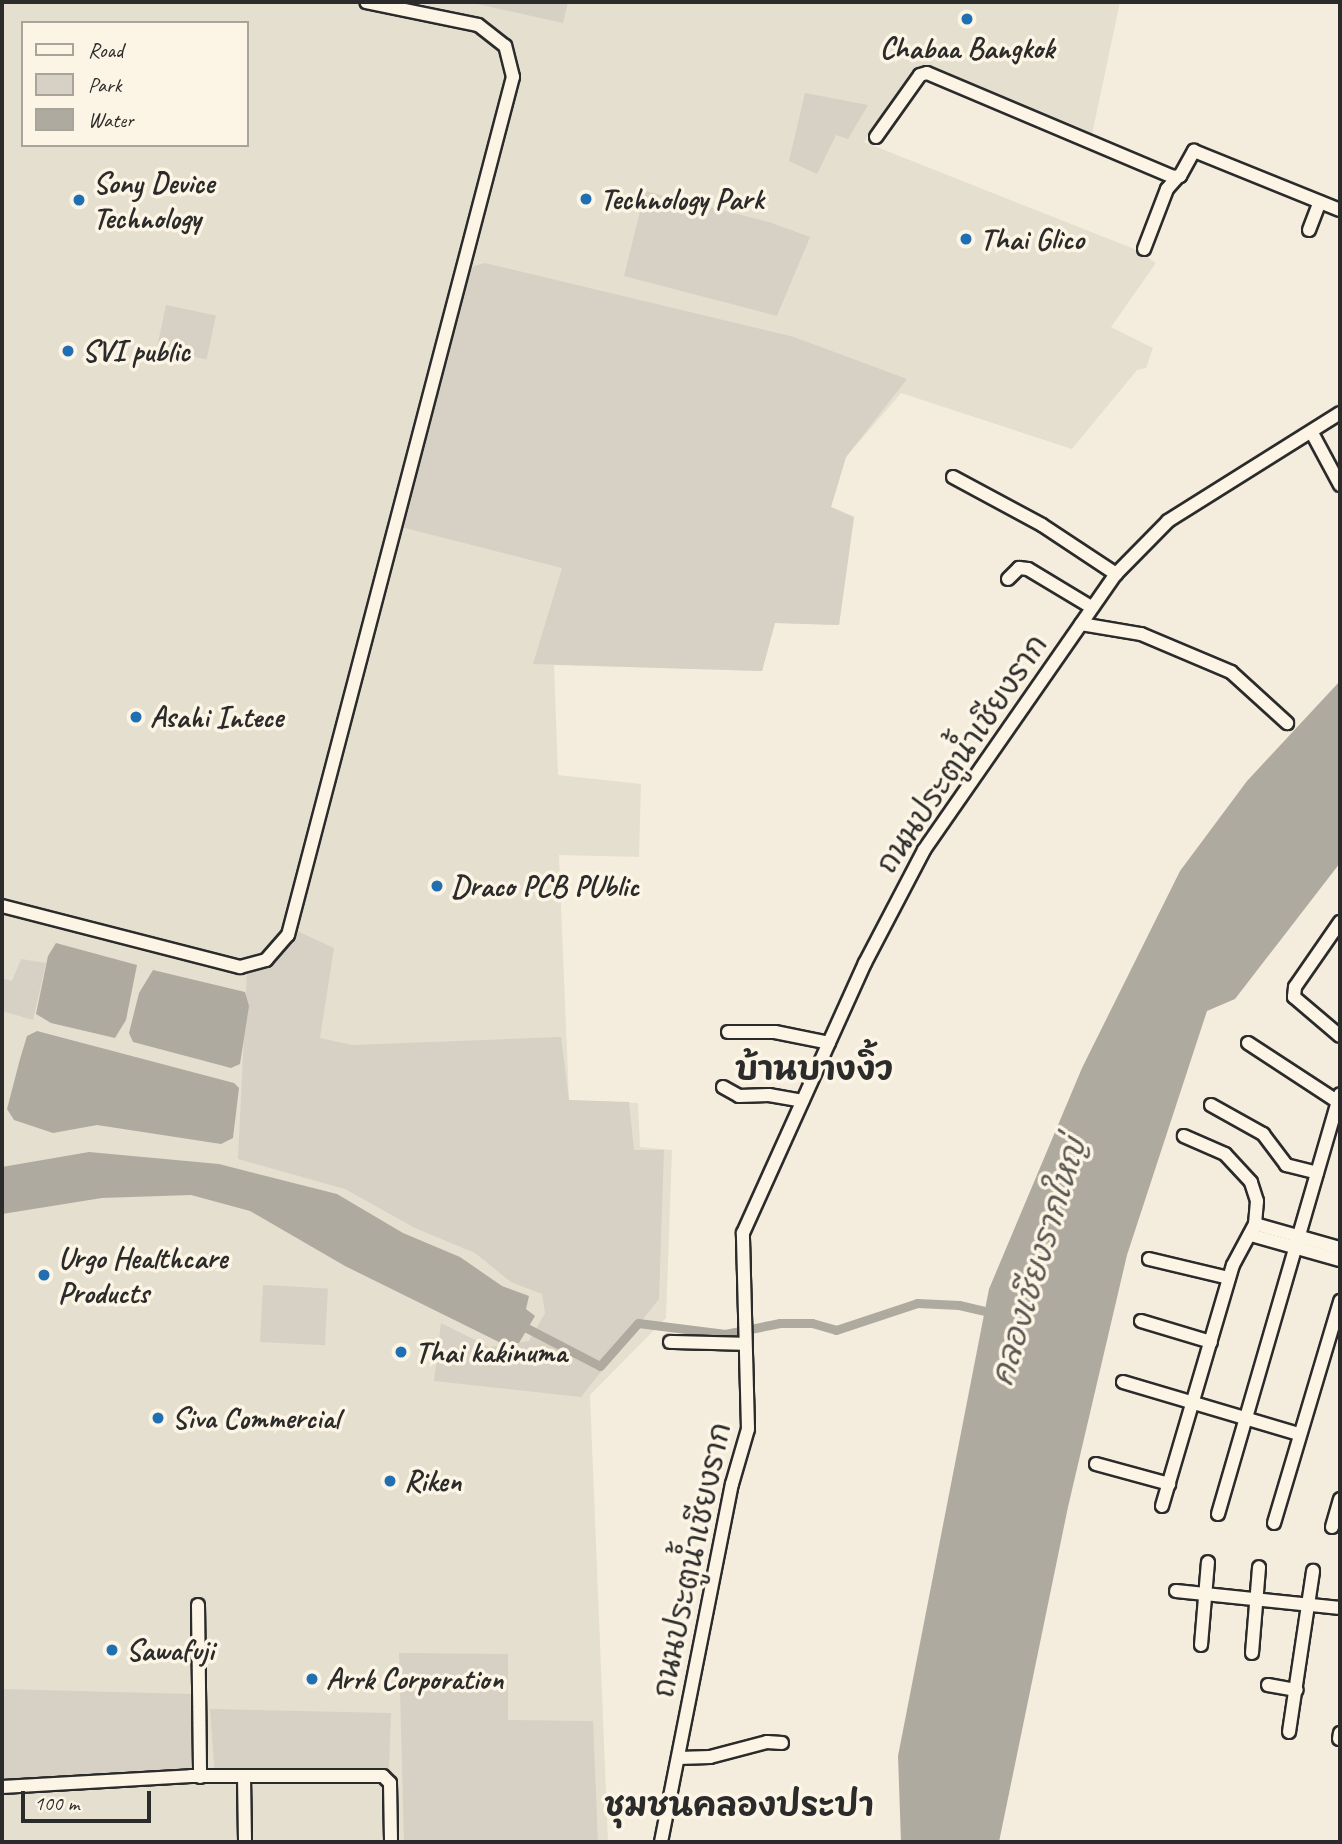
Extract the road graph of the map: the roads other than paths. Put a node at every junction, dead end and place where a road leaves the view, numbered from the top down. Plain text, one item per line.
1 (366, 2) edge
2 (876, 137) dead end
3 (1177, 178) junction
4 (1320, 202) junction
5 (1340, 210) edge
6 (1309, 230) dead end
7 (1144, 249) dead end
8 (1340, 413) edge
9 (1312, 433) junction
10 (953, 477) dead end
11 (1340, 485) edge
12 (1116, 574) junction
13 (1008, 579) dead end
14 (1091, 607) junction
15 (1082, 624) junction
16 (1287, 723) dead end
17 (2, 906) edge
18 (1340, 922) edge
19 (728, 1032) dead end
20 (1340, 1036) edge
21 (829, 1043) junction
22 (1248, 1043) dead end
23 (723, 1087) dead end
24 (1339, 1097) edge
25 (802, 1101) junction
26 (1211, 1105) dead end
27 (1184, 1136) dead end
28 (1317, 1173) junction
29 (1253, 1230) junction
30 (1297, 1242) junction
31 (1340, 1248) edge
32 (1149, 1259) dead end
33 (1340, 1260) edge
34 (1229, 1278) junction
35 (1340, 1301) edge
36 (1140, 1321) dead end
37 (670, 1342) dead end
38 (745, 1342) junction
39 (1211, 1342) junction
40 (1123, 1382) dead end
41 (1194, 1403) junction
42 (1246, 1418) junction
43 (1300, 1434) junction
44 (1096, 1464) dead end
45 (1169, 1485) junction
46 (1340, 1499) edge
47 (1162, 1506) dead end
48 (1218, 1514) dead end
49 (1274, 1523) dead end
50 (1332, 1527) dead end
51 (1208, 1562) dead end
52 (1259, 1567) dead end
53 (1313, 1571) dead end
54 (1176, 1591) dead end
55 (1206, 1596) junction
56 (1256, 1601) junction
57 (198, 1605) dead end
58 (1309, 1607) junction
59 (1340, 1608) edge
60 (1201, 1645) dead end
61 (1252, 1653) dead end
62 (1268, 1685) dead end
63 (1297, 1690) junction
64 (1289, 1732) dead end
65 (782, 1743) dead end
66 (678, 1758) junction
67 (200, 1777) junction
68 (244, 1777) junction
69 (2, 1787) edge
70 (245, 1842) edge
71 (391, 1842) edge
72 (662, 1842) edge

1 - 17 street
2 - 3 street
3 - 4 street
3 - 7 street
4 - 5 street
4 - 6 street
8 - 9 street, ถนนประตูน้ำเชียงราก
9 - 11 street
9 - 12 street, ถนนประตูน้ำเชียงราก
10 - 12 street
12 - 14 street, ถนนประตูน้ำเชียงราก
13 - 14 street
14 - 15 street, ถนนประตูน้ำเชียงราก
15 - 16 street
15 - 21 street, ถนนประตูน้ำเชียงราก
18 - 20 street
19 - 21 street
21 - 25 street, ถนนประตูน้ำเชียงราก
22 - 24 street
23 - 25 street
24 - 28 street
25 - 38 street, ถนนประตูน้ำเชียงราก
26 - 28 street
27 - 29 street
28 - 30 street
29 - 30 street
29 - 34 street
30 - 31 street
30 - 33 street
30 - 42 street
32 - 34 street
34 - 39 street
35 - 43 street
36 - 39 street
37 - 38 street
38 - 66 street, ถนนประตูน้ำเชียงราก
39 - 41 street
40 - 41 street
41 - 42 street
41 - 45 street
42 - 43 street
42 - 48 street
43 - 49 street
44 - 45 street
45 - 47 street
46 - 50 street
51 - 55 street
52 - 56 street
53 - 58 street
54 - 55 street
55 - 56 street
55 - 60 street
56 - 58 street
56 - 61 street
57 - 67 street
58 - 59 street
58 - 63 street
62 - 63 street
63 - 64 street
65 - 66 street
66 - 72 street, ถนนประตูน้ำเชียงราก
67 - 68 street
67 - 69 street
68 - 70 street
68 - 71 street

